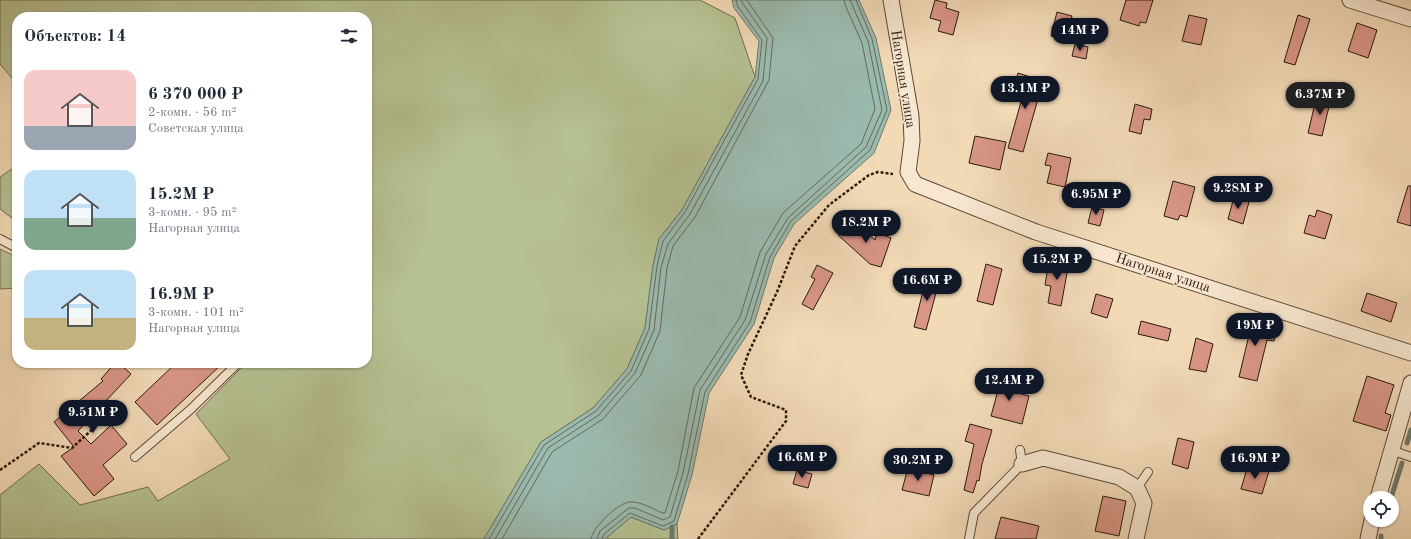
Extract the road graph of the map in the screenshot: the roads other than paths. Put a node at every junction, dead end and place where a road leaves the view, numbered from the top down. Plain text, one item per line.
1 (891, 0) edge
2 (1350, 0) edge
3 (1411, 19) edge
4 (0, 239) edge
5 (12, 245) edge
6 (1411, 352) edge
7 (233, 368) edge
8 (1411, 383) edge
9 (1391, 450) junction
10 (135, 457) dead end
11 (1021, 457) joint
12 (1411, 457) edge
13 (1148, 472) dead end
14 (1137, 488) junction
15 (1380, 491) edge
16 (1371, 527) edge
17 (969, 539) edge
18 (1136, 539) edge
19 (1368, 539) edge

1 - 6 street, Нагорная улица
2 - 3 street
4 - 5 lane
7 - 10 lane
8 - 9 street
9 - 12 lane
9 - 15 street
11 - 14 street
11 - 17 lane
13 - 14 lane
14 - 18 street
16 - 19 street

